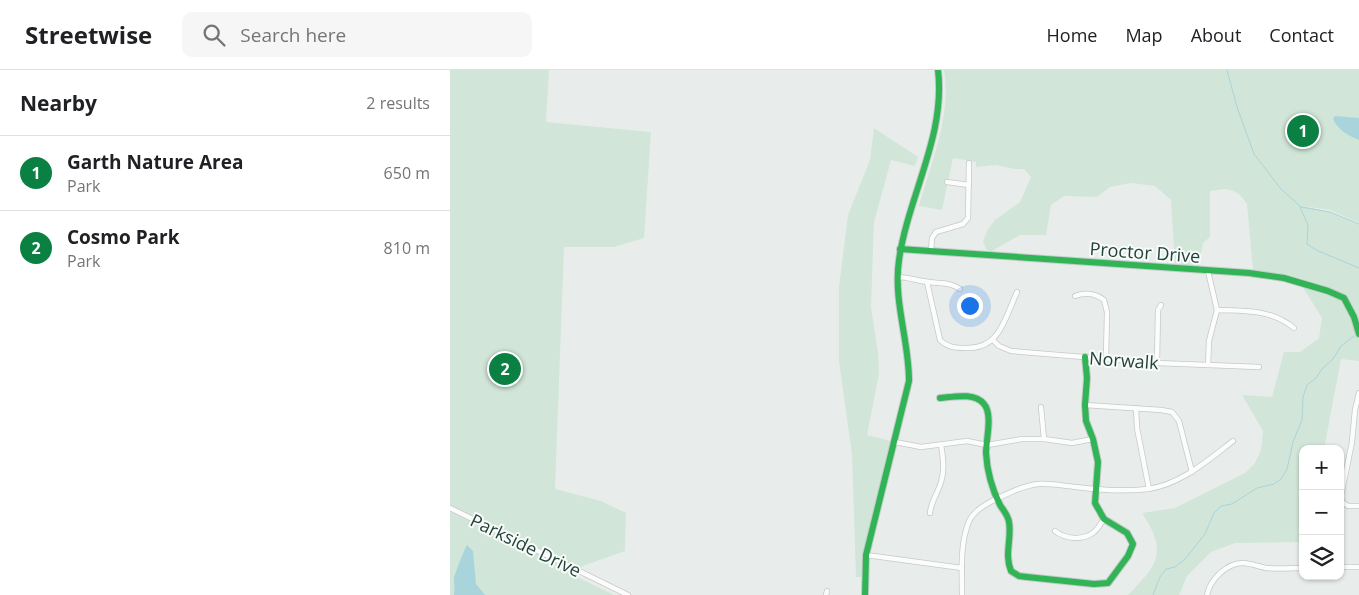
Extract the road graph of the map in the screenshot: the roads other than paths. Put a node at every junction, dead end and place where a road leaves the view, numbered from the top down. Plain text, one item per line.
1 (938, 70) edge
2 (969, 162) dead end
3 (947, 182) dead end
4 (969, 185) junction
5 (900, 249) junction
6 (931, 251) junction
7 (1208, 271) junction
8 (897, 277) junction
9 (927, 282) junction
10 (960, 288) dead end
11 (1017, 292) dead end
12 (1075, 296) dead end
13 (1161, 305) dead end
14 (1217, 310) junction
15 (1294, 328) dead end
16 (1359, 334) edge
17 (993, 340) junction
18 (1085, 357) junction
19 (1106, 358) junction
20 (1157, 362) junction
21 (1208, 365) junction
22 (1259, 367) dead end
23 (1359, 393) edge
24 (940, 398) dead end
25 (1085, 405) junction
26 (1040, 407) dead end
27 (1136, 408) junction
28 (1044, 439) junction
29 (1094, 439) junction
30 (1233, 441) dead end
31 (895, 442) junction
32 (941, 445) junction
33 (987, 445) junction
34 (1192, 472) junction
35 (1149, 489) junction
36 (1096, 490) junction
37 (998, 498) junction
38 (1359, 506) edge
39 (450, 508) edge
40 (930, 513) dead end
41 (1104, 519) junction
42 (1055, 531) dead end
43 (866, 555) junction
44 (1344, 567) edge
45 (1359, 567) edge
46 (962, 568) junction
47 (1299, 568) edge
48 (628, 595) edge
49 (865, 595) edge
50 (962, 595) edge
51 (1207, 595) edge

1 - 5 street
2 - 4 street
3 - 4 street
4 - 6 street
5 - 6 street, Proctor Drive
5 - 8 street
6 - 7 street, Proctor Drive
7 - 14 street
7 - 16 street, Proctor Drive
8 - 9 street
8 - 31 street
9 - 10 street
9 - 17 street
11 - 17 street
12 - 19 street
13 - 20 street
14 - 15 street
14 - 21 street
17 - 18 street, Norwalk
18 - 19 street, Norwalk
18 - 25 street
19 - 20 street, Norwalk
20 - 21 street, Norwalk
21 - 22 street, Norwalk
23 - 38 street
24 - 33 street
25 - 27 street
25 - 29 street
26 - 28 street
27 - 34 street
27 - 35 street
28 - 29 street
28 - 33 street
29 - 36 street
30 - 34 street
31 - 32 street
31 - 43 street
32 - 33 street
32 - 40 street
33 - 37 street
34 - 35 street
35 - 36 street
36 - 37 street
36 - 41 street
37 - 41 street
37 - 46 street
39 - 48 street, Parkside Drive
41 - 42 street
43 - 46 street
43 - 49 street
44 - 45 street
46 - 50 street
47 - 51 street

